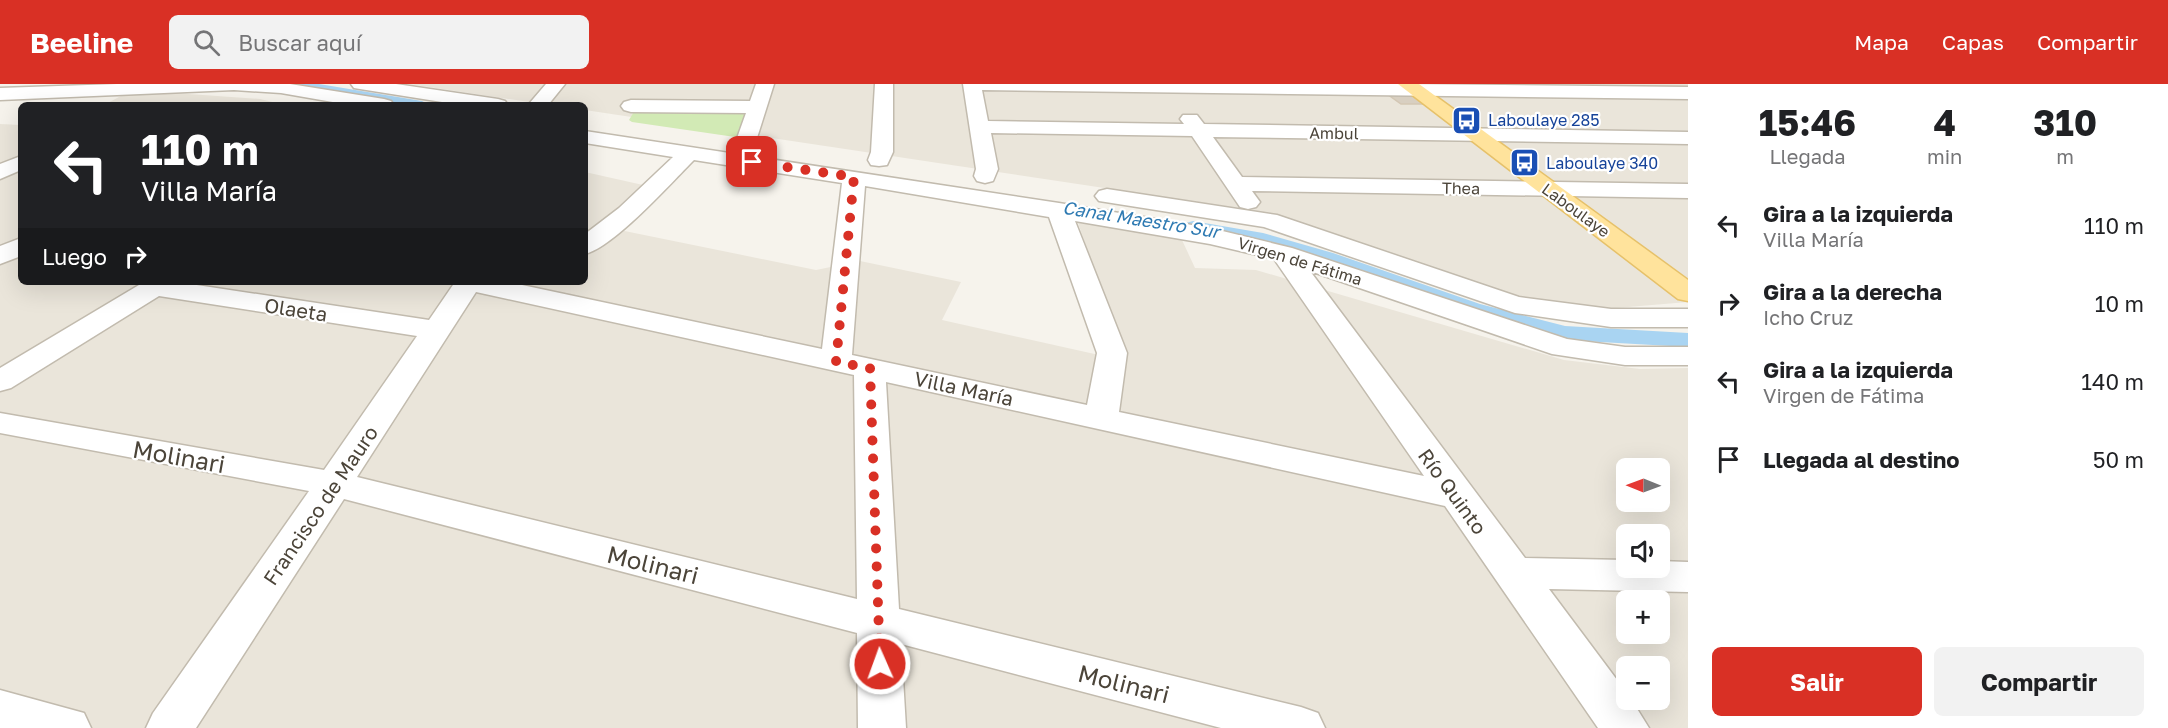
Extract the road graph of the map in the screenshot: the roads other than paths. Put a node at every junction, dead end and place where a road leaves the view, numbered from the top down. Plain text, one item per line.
1 (360, 84) edge
2 (556, 84) edge
3 (765, 84) edge
4 (884, 84) edge
5 (972, 84) edge
6 (1630, 84) edge
7 (1166, 85) edge
8 (1411, 87) edge
9 (281, 88) junction
10 (132, 90) junction
11 (448, 90) edge
12 (1647, 93) junction
13 (0, 94) edge
14 (1683, 101) edge
15 (110, 102) edge
16 (258, 102) edge
17 (366, 102) edge
18 (488, 102) edge
19 (541, 102) edge
20 (757, 107) junction
21 (980, 128) junction
22 (1198, 131) junction
23 (1475, 135) junction
24 (588, 137) edge
25 (1688, 138) edge
26 (746, 141) junction
27 (689, 153) junction
28 (18, 163) edge
29 (858, 163) junction
30 (902, 164) dead end
31 (0, 172) edge
32 (984, 176) dead end
33 (0, 183) edge
34 (1235, 184) junction
35 (18, 186) edge
36 (1549, 190) junction
37 (1688, 191) edge
38 (1090, 194) dead end
39 (1059, 210) junction
40 (1254, 217) junction
41 (588, 244) edge
42 (18, 247) edge
43 (1283, 253) junction
44 (0, 256) edge
45 (157, 285) edge
46 (165, 285) edge
47 (468, 285) edge
48 (502, 285) edge
49 (533, 288) edge
50 (1688, 292) edge
51 (1688, 318) edge
52 (436, 330) junction
53 (1688, 356) edge
54 (853, 365) junction
55 (0, 381) edge
56 (1101, 418) junction
57 (0, 423) edge
58 (335, 484) junction
59 (1457, 496) junction
60 (1513, 573) junction
61 (1688, 577) edge
62 (878, 621) junction
63 (0, 710) edge
64 (67, 728) edge
65 (170, 728) edge
66 (882, 728) edge
67 (1301, 728) edge
68 (1624, 728) edge

1 - 11 street
2 - 19 street
3 - 20 street
4 - 29 street
5 - 7 street
5 - 21 street
6 - 12 street
7 - 8 street
7 - 22 street
8 - 12 street
8 - 23 main road, Laboulaye
9 - 10 street
9 - 16 street
9 - 17 street
10 - 13 street
10 - 15 street
11 - 18 street
12 - 14 street
20 - 26 street
20 - 26 street, Virgen de Fátima
21 - 22 street, Ambul
21 - 32 street
22 - 23 street, Ambul
22 - 34 street
23 - 25 street, Ambul
23 - 36 main road, Laboulaye
24 - 27 street, Virgen de Fátima
26 - 29 street, Virgen de Fátima
27 - 29 street, Virgen de Fátima
27 - 41 street
28 - 31 street
29 - 30 street, Virgen de Fátima
29 - 39 street, Virgen de Fátima
29 - 54 street
33 - 35 street
34 - 36 street, Thea
34 - 40 street
36 - 37 street, Thea
36 - 50 main road, Laboulaye
38 - 40 street, Virgen de Fátima
39 - 43 street, Virgen de Fátima
39 - 56 street
40 - 51 street, Virgen de Fátima
42 - 44 street
43 - 53 street, Virgen de Fátima
43 - 59 street, Río Quinto
45 - 55 street
46 - 52 street, Olaeta
47 - 52 street, Francisco de Mauro
48 - 49 street, Villa María
49 - 54 street, Villa María
52 - 58 street, Francisco de Mauro
54 - 56 street, Villa María
54 - 62 street
56 - 59 street, Villa María
57 - 58 street, Molinari
58 - 62 street, Molinari
58 - 65 street, Francisco de Mauro
59 - 60 street, Río Quinto
60 - 61 street
60 - 68 street, Río Quinto
62 - 66 street
62 - 67 street, Molinari
63 - 64 street

